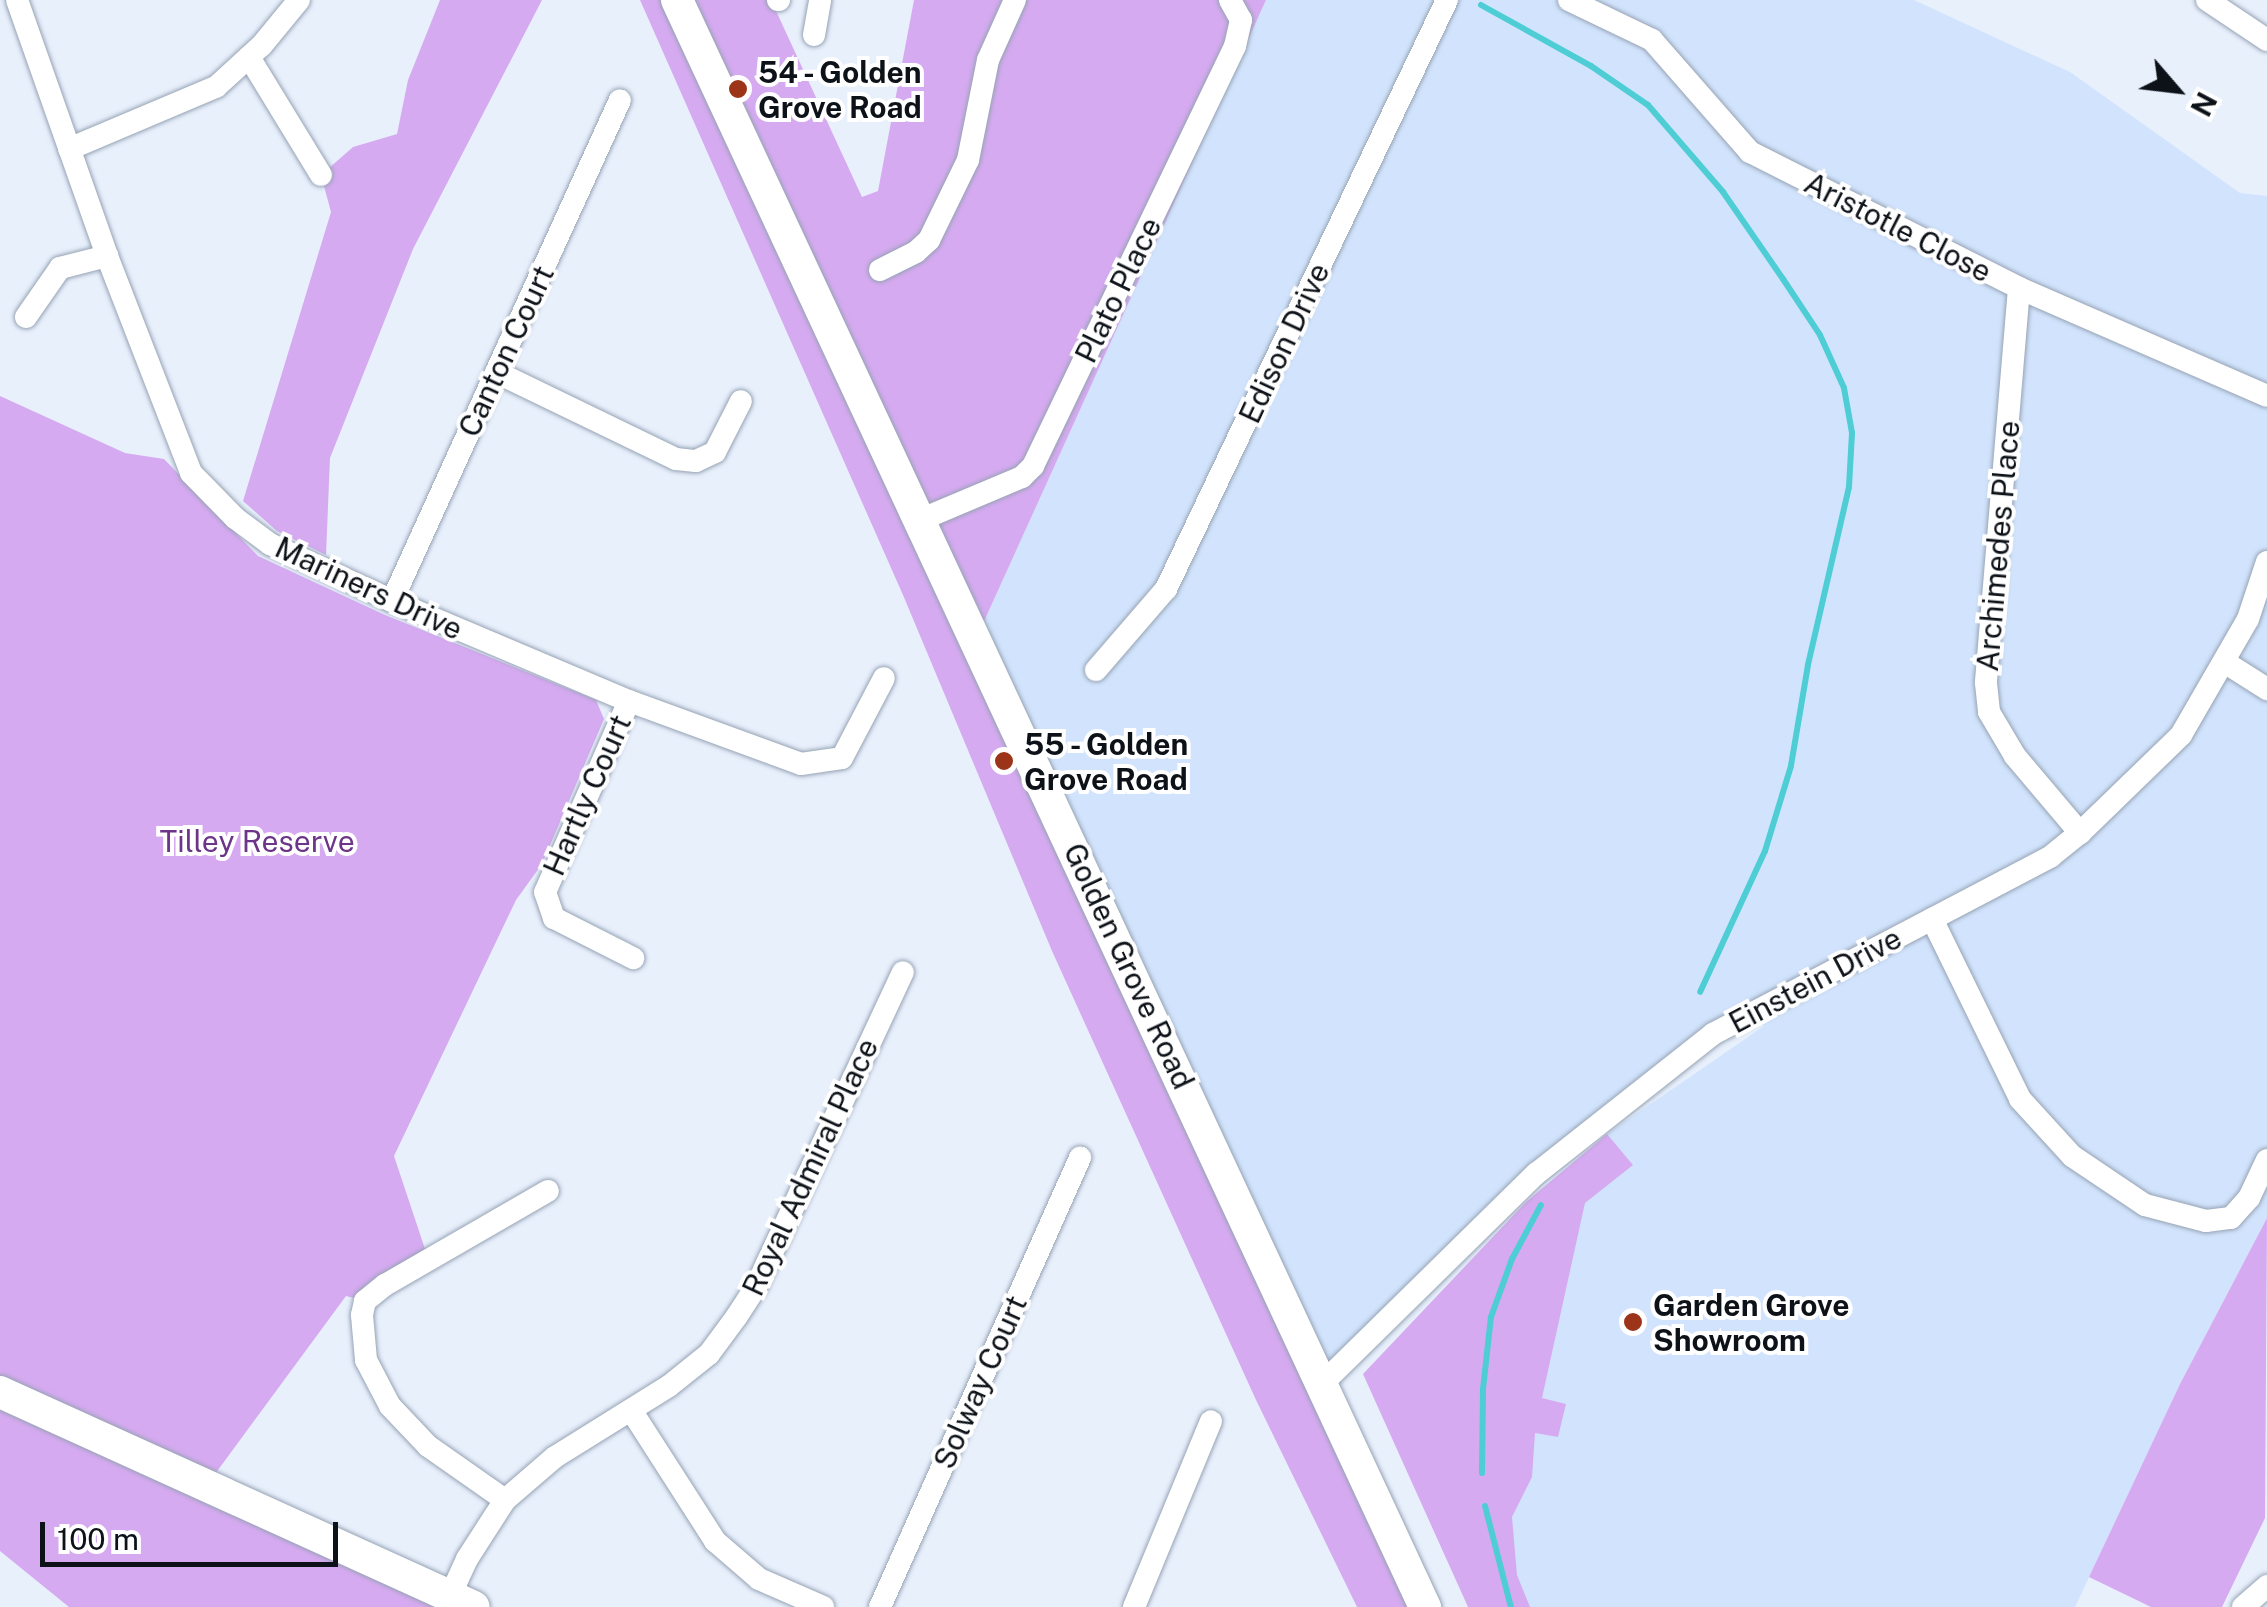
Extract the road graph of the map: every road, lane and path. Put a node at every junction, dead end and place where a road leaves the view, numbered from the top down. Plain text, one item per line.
1 (300, 0) edge
2 (678, 0) edge
3 (820, 0) edge
4 (1015, 0) edge
5 (1230, 0) edge
6 (1447, 0) edge
7 (1569, 0) edge
8 (2207, 0) edge
9 (12, 12) edge
10 (814, 35) dead end
11 (2267, 40) edge
12 (249, 57) junction
13 (620, 100) dead end
14 (69, 149) junction
15 (321, 174) dead end
16 (107, 256) junction
17 (880, 270) dead end
18 (2019, 288) junction
19 (26, 317) dead end
20 (496, 372) junction
21 (2267, 396) edge
22 (741, 401) dead end
23 (920, 520) junction
24 (2267, 562) edge
25 (392, 602) junction
26 (2226, 664) junction
27 (1096, 670) dead end
28 (884, 678) dead end
29 (2267, 688) edge
30 (629, 701) junction
31 (2080, 834) junction
32 (1932, 919) junction
33 (634, 958) dead end
34 (903, 972) dead end
35 (1080, 1157) dead end
36 (2267, 1160) edge
37 (548, 1190) dead end
38 (1324, 1382) junction
39 (0, 1392) edge
40 (631, 1410) junction
41 (1212, 1421) dead end
42 (505, 1500) junction
43 (2267, 1586) edge
44 (462, 1602) edge
45 (823, 1607) edge
46 (880, 1607) edge
47 (1134, 1607) edge
48 (1425, 1607) edge
49 (2243, 1607) edge

1 - 12 street
2 - 23 main road, Golden Grove Road
3 - 10 street
4 - 17 street
5 - 23 street, Plato Place
6 - 27 street, Edison Drive
7 - 18 street, Aristotle Close
8 - 11 street
9 - 14 street, Mariners Drive
12 - 14 street
12 - 15 street
13 - 20 street, Canton Court
14 - 16 street, Mariners Drive
16 - 19 street
16 - 25 street, Mariners Drive
18 - 21 street, Aristotle Close
18 - 31 street, Archimedes Place
20 - 22 street
20 - 25 street, Canton Court
23 - 38 main road, Golden Grove Road
24 - 26 street, Einstein Drive
25 - 30 street, Mariners Drive
26 - 29 street
26 - 31 street, Einstein Drive
28 - 30 street, Mariners Drive
30 - 33 street, Hartly Court
31 - 32 street, Einstein Drive
32 - 36 street
32 - 38 street, Einstein Drive
34 - 40 street, Royal Admiral Place
35 - 46 street, Solway Court
37 - 42 street
38 - 48 main road, Golden Grove Road
39 - 44 main road
40 - 42 street, Royal Admiral Place
40 - 45 street
41 - 47 street
42 - 44 street, Royal Admiral Place
43 - 49 street

